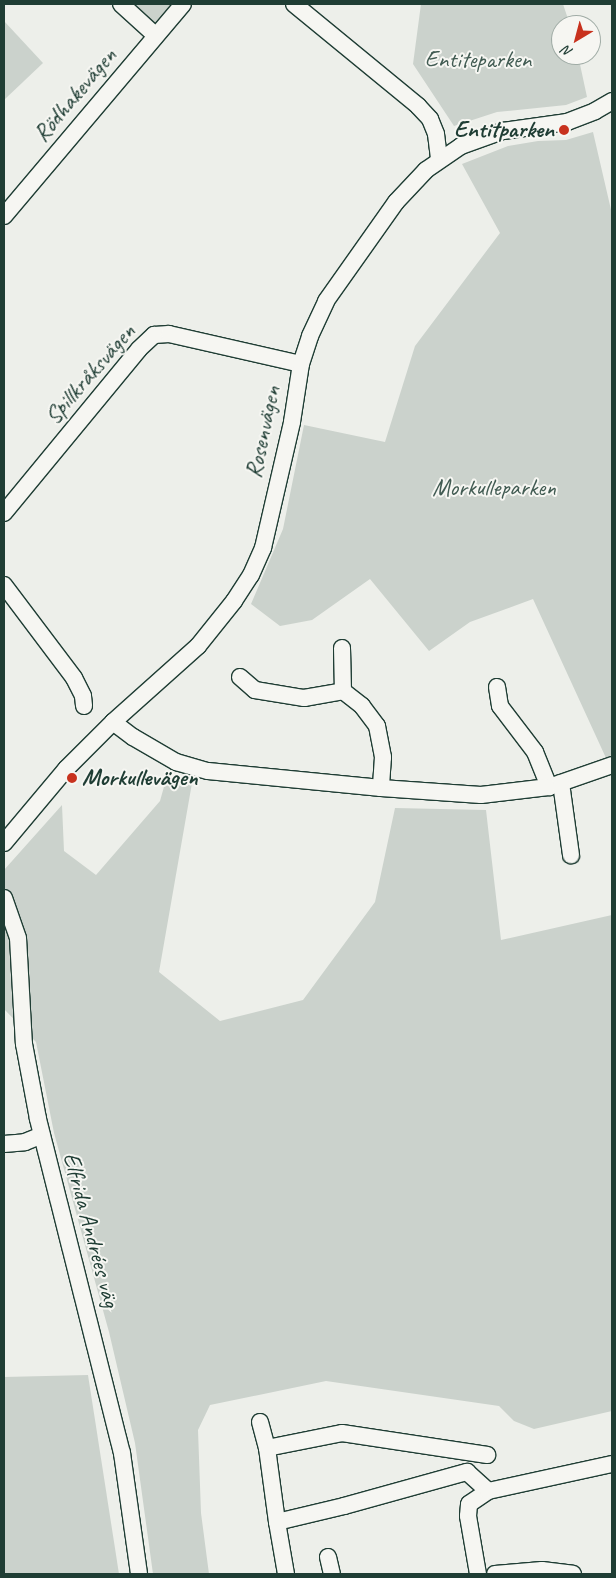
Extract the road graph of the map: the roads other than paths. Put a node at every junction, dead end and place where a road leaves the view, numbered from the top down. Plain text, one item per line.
1 (122, 4) edge
2 (183, 4) edge
3 (294, 4) edge
4 (156, 36) junction
5 (612, 101) edge
6 (439, 160) junction
7 (4, 216) edge
8 (301, 364) junction
9 (4, 513) edge
10 (4, 585) edge
11 (342, 648) dead end
12 (240, 677) dead end
13 (497, 687) dead end
14 (343, 691) junction
15 (84, 706) dead end
16 (113, 722) junction
17 (612, 765) edge
18 (555, 785) junction
19 (381, 788) junction
20 (4, 843) edge
21 (571, 856) dead end
22 (4, 898) edge
23 (42, 1135) junction
24 (4, 1144) edge
25 (260, 1422) dead end
26 (267, 1448) junction
27 (487, 1455) dead end
28 (612, 1464) edge
29 (488, 1491) junction
30 (277, 1522) junction
31 (328, 1557) dead end
32 (139, 1574) edge
33 (286, 1574) edge
34 (332, 1574) edge
35 (478, 1574) edge
36 (496, 1574) edge
37 (573, 1574) edge

1 - 4 street
2 - 4 street, Rödhakevägen
3 - 6 street
4 - 7 street, Rödhakevägen
5 - 6 street, Rosenvägen
6 - 8 street, Rosenvägen
8 - 9 street, Spillkråksvägen
8 - 16 street, Rosenvägen
10 - 15 street
11 - 14 street
12 - 14 street
13 - 18 street
14 - 19 street
16 - 19 street
16 - 20 street, Rosenvägen
17 - 18 street
18 - 19 street
18 - 21 street
22 - 23 street, Elfrida Andrées väg
23 - 24 street
23 - 32 street, Elfrida Andrées väg
25 - 26 street
26 - 27 street
26 - 30 street
28 - 29 street
29 - 30 street
29 - 35 street
30 - 33 street
31 - 34 street
36 - 37 street

